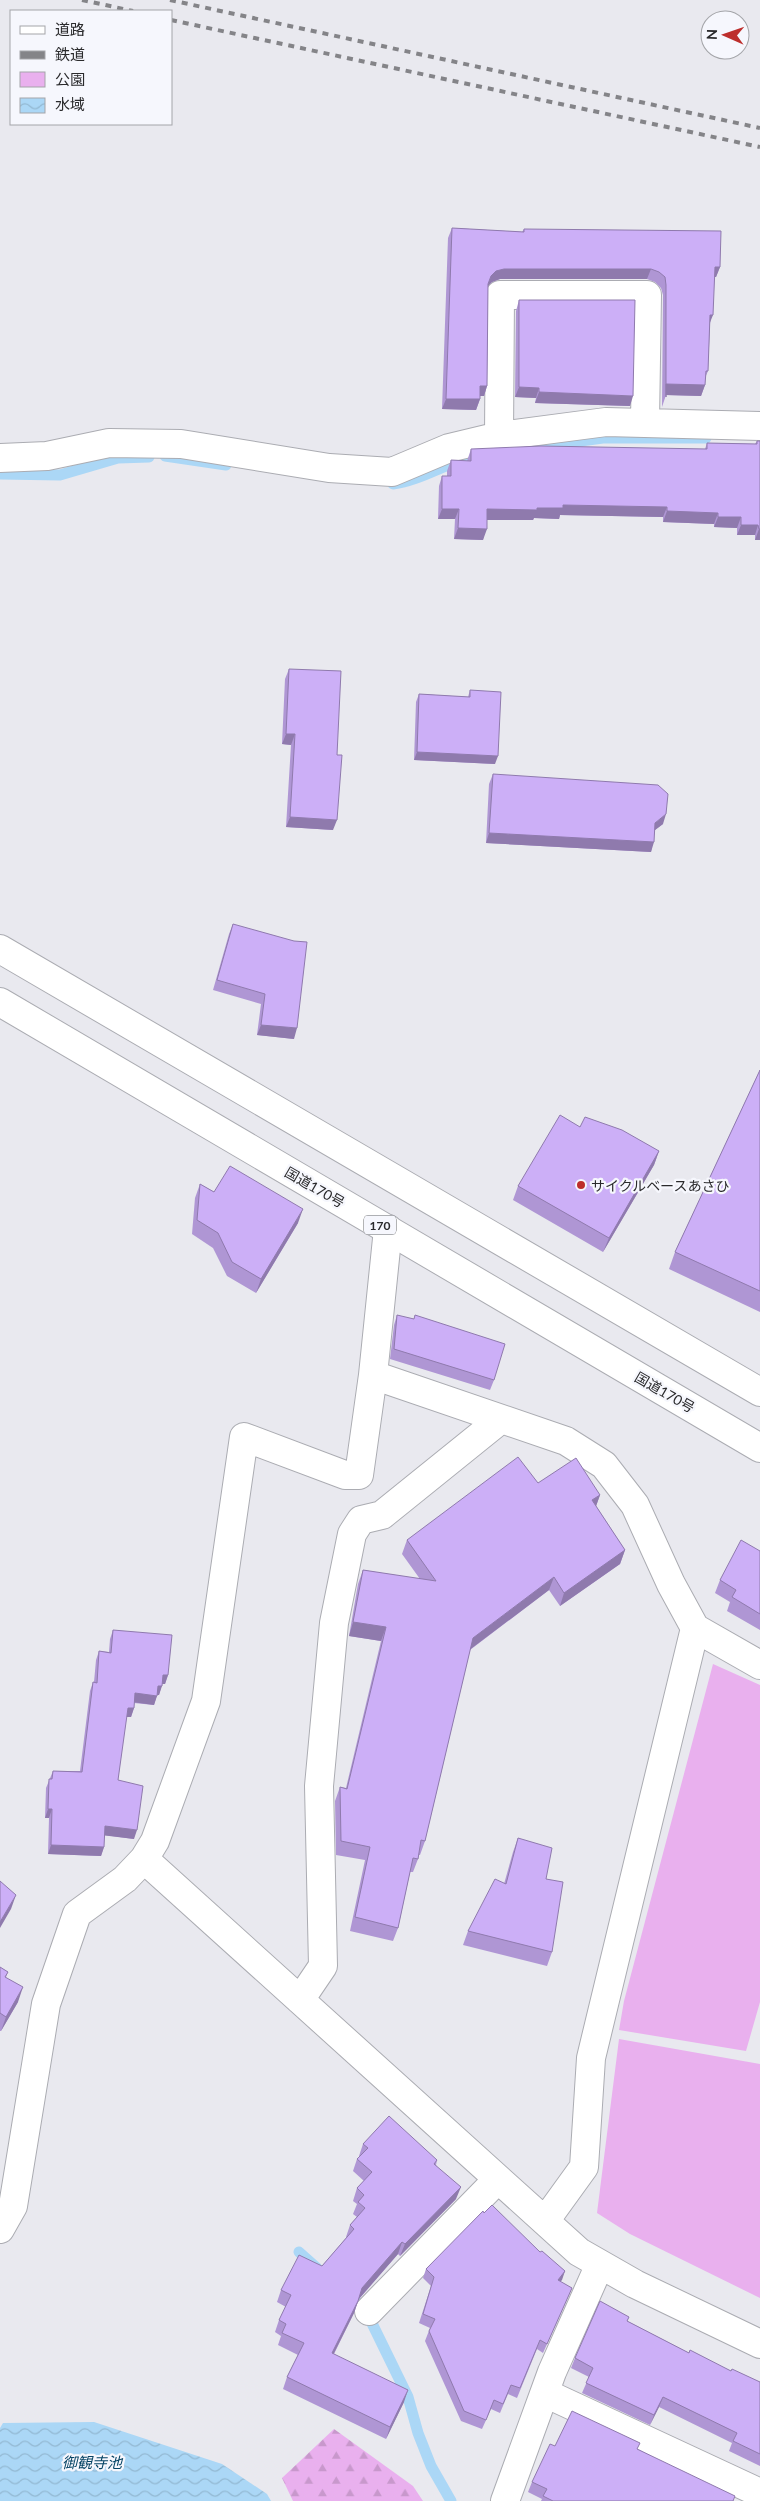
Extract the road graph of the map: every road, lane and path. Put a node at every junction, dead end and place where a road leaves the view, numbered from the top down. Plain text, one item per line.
1 (645, 422) junction
2 (760, 426) edge
3 (499, 436) junction
4 (0, 458) edge
5 (0, 949) edge
6 (0, 1002) edge
7 (388, 1229) junction
8 (373, 1375) junction
9 (760, 1392) edge
10 (501, 1419) junction
11 (760, 1448) edge
12 (695, 1628) junction
13 (760, 1665) edge
14 (144, 1859) junction
15 (300, 2000) junction
16 (498, 2179) junction
17 (545, 2221) junction
18 (0, 2229) edge
19 (600, 2264) junction
20 (369, 2311) dead end
21 (760, 2344) edge
22 (545, 2393) junction
23 (760, 2493) edge
24 (505, 2501) edge

1 - 2 main road
1 - 3 main road
1 - 3 main road
3 - 4 main road
5 - 9 main road
6 - 7 main road, 国道170号 / 170
7 - 8 main road
7 - 11 main road, 国道170号 / 170
8 - 10 main road
8 - 14 main road
10 - 12 main road
10 - 15 main road
12 - 13 main road
12 - 17 main road
14 - 15 main road
14 - 18 main road
15 - 16 main road
16 - 17 main road
16 - 20 main road
17 - 19 main road
19 - 21 main road
19 - 22 main road
22 - 23 main road
22 - 24 main road

